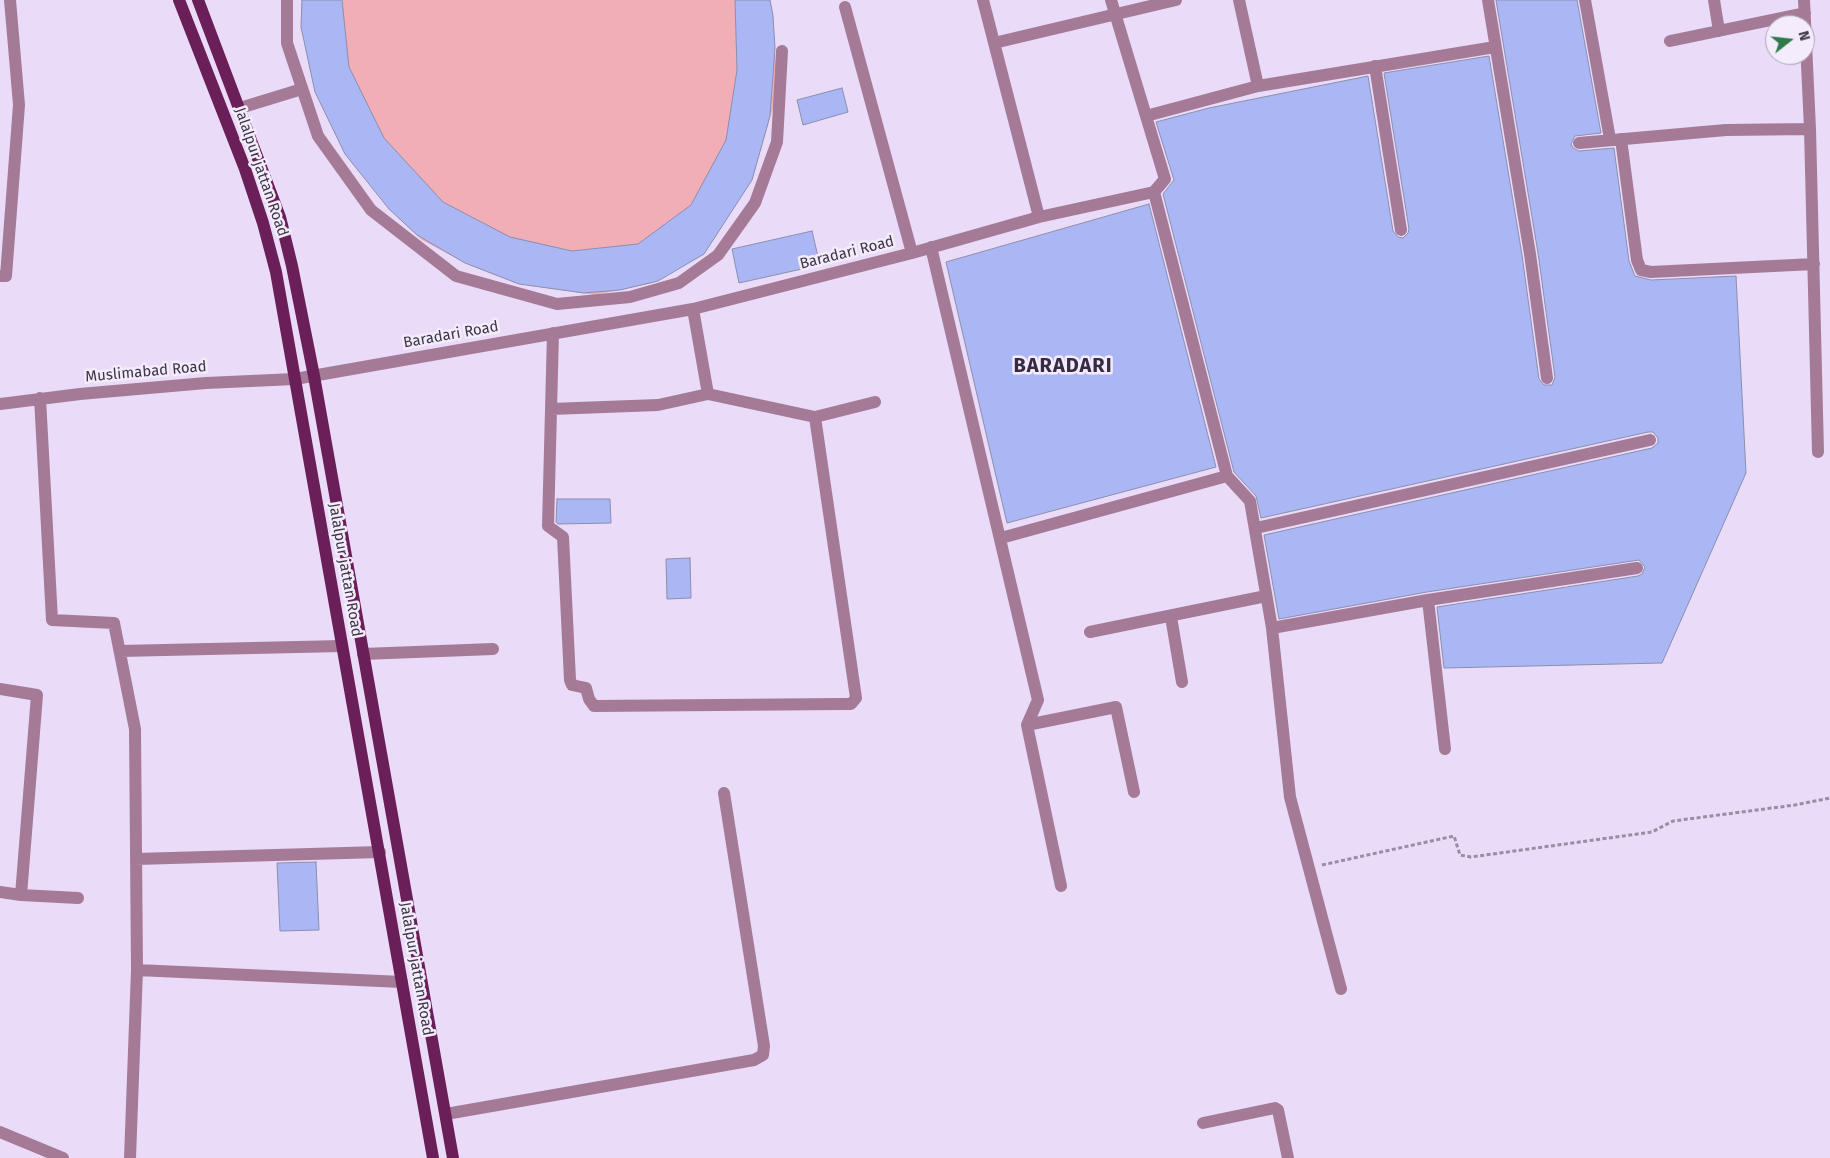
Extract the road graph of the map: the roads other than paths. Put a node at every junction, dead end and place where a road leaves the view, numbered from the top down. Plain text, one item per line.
1 (10, 0) edge
2 (179, 0) edge
3 (198, 0) edge
4 (287, 0) edge
5 (983, 0) edge
6 (1111, 0) edge
7 (1176, 0) edge
8 (1239, 0) edge
9 (1488, 0) edge
10 (1585, 0) edge
11 (1714, 0) edge
12 (1804, 6) edge
13 (844, 7) dead end
14 (1114, 14) junction
15 (1719, 31) junction
16 (1670, 41) dead end
17 (994, 43) junction
18 (1495, 47) junction
19 (782, 51) dead end
20 (1374, 66) junction
21 (1258, 86) junction
22 (302, 89) junction
23 (240, 108) junction
24 (1146, 116) junction
25 (1810, 128) junction
26 (1615, 140) junction
27 (1579, 143) dead end
28 (1154, 192) junction
29 (1039, 217) junction
30 (1402, 230) dead end
31 (931, 247) junction
32 (912, 253) junction
33 (1814, 264) junction
34 (0, 276) edge
35 (693, 308) junction
36 (553, 333) junction
37 (314, 376) junction
38 (1547, 378) dead end
39 (295, 379) junction
40 (708, 394) junction
41 (40, 398) junction
42 (876, 402) dead end
43 (0, 404) edge
44 (551, 409) junction
45 (815, 417) junction
46 (1650, 440) dead end
47 (1818, 452) dead end
48 (1226, 476) junction
49 (1256, 528) junction
50 (1001, 538) junction
51 (1637, 568) dead end
52 (1266, 596) junction
53 (1428, 600) junction
54 (1171, 616) junction
55 (1272, 628) junction
56 (1090, 632) dead end
57 (342, 646) junction
58 (493, 649) dead end
59 (120, 651) junction
60 (363, 654) junction
61 (1182, 682) dead end
62 (0, 689) edge
63 (1027, 725) junction
64 (1445, 749) dead end
65 (381, 757) junction
66 (362, 758) junction
67 (1134, 792) dead end
68 (724, 793) dead end
69 (380, 852) junction
70 (136, 859) junction
71 (1061, 886) dead end
72 (0, 892) edge
73 (21, 895) junction
74 (78, 898) dead end
75 (137, 970) junction
76 (402, 982) junction
77 (1341, 988) dead end
78 (446, 1114) junction
79 (1203, 1123) dead end
80 (0, 1132) edge
81 (63, 1158) edge
82 (130, 1158) edge
83 (433, 1158) edge
84 (453, 1158) edge
85 (1288, 1158) edge

1 - 34 street
2 - 39 main road, Jalalpur jattan Road
3 - 23 main road, Jalalpur jattan Road
4 - 22 street
5 - 17 street
6 - 14 street
7 - 14 street
8 - 21 street
9 - 18 street
10 - 26 street
11 - 15 street
12 - 15 street
12 - 25 street
13 - 32 street
14 - 17 street
14 - 24 street
15 - 16 street
17 - 29 street
18 - 20 street
18 - 38 street
19 - 22 street
20 - 21 street
20 - 30 street
21 - 24 street
22 - 23 street
23 - 37 main road, Jalalpur jattan Road
24 - 28 street
25 - 26 street
25 - 33 street
26 - 27 street
26 - 33 street
28 - 29 street, Baradari Road
28 - 48 street
29 - 31 street, Baradari Road
31 - 32 street, Baradari Road
31 - 50 street
32 - 35 street, Baradari Road
33 - 47 street
35 - 36 street, Baradari Road
35 - 40 street
36 - 37 street, Baradari Road
36 - 44 street
37 - 39 street, Baradari Road
37 - 60 main road, Jalalpur jattan Road
39 - 41 street, Muslimabad Road
39 - 57 main road, Jalalpur jattan Road
40 - 44 street
40 - 45 street
41 - 43 street, Muslimabad Road
41 - 59 street
42 - 45 street
44 - 45 street
46 - 49 street
48 - 49 street
48 - 50 street
49 - 52 street
50 - 63 street
51 - 53 street
52 - 54 street
52 - 55 street
53 - 55 street
53 - 64 street
54 - 56 street
54 - 61 street
55 - 77 street
57 - 59 street
57 - 66 main road, Jalalpur jattan Road
58 - 60 street
59 - 70 street
60 - 65 main road, Jalalpur jattan Road
62 - 73 street
63 - 67 street
63 - 71 street
65 - 66 main road
65 - 78 main road, Jalalpur jattan Road
66 - 69 main road, Jalalpur jattan Road
68 - 78 street
69 - 70 street
69 - 76 main road, Jalalpur jattan Road
70 - 75 street
72 - 73 street
73 - 74 street
75 - 76 street
75 - 82 street
76 - 83 main road, Jalalpur jattan Road
78 - 84 main road, Jalalpur jattan Road
79 - 85 street
80 - 81 street

